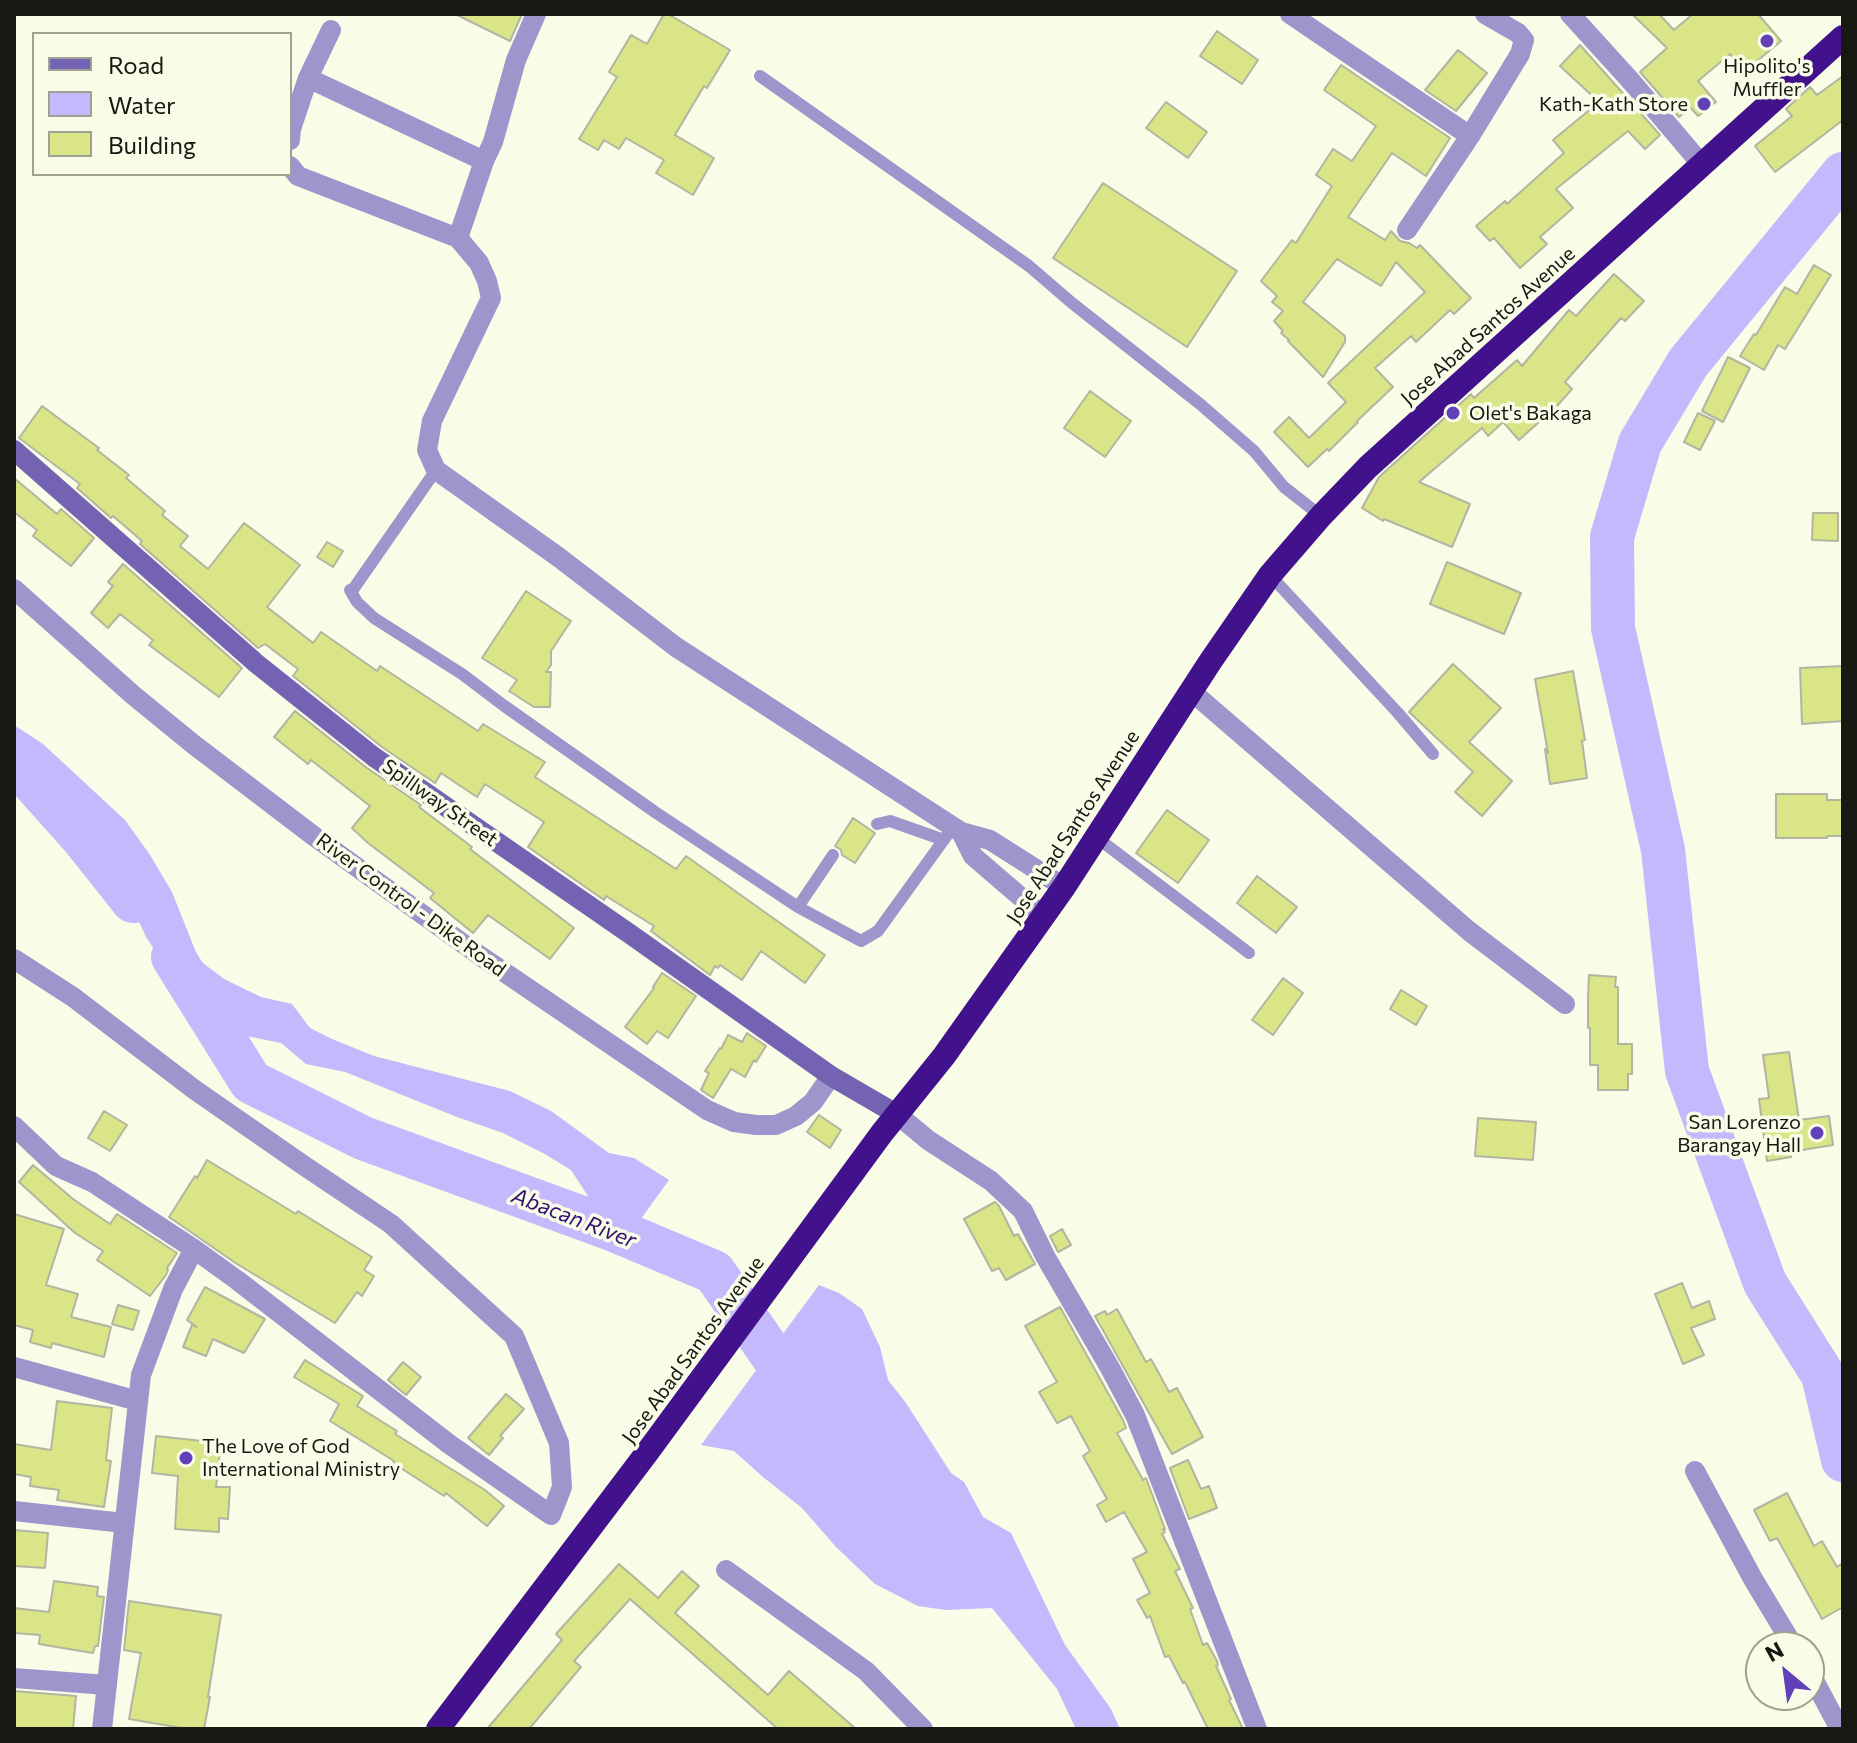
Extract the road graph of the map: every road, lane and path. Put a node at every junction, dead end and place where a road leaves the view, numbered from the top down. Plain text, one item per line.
1 (536, 14) edge
2 (1290, 14) edge
3 (1485, 14) edge
4 (1570, 14) edge
5 (1517, 22) edge
6 (331, 30) dead end
7 (1843, 37) edge
8 (760, 76) dead end
9 (308, 78) junction
10 (292, 126) edge
11 (1470, 136) junction
12 (484, 161) junction
13 (1703, 166) junction
14 (292, 168) edge
15 (1407, 230) dead end
16 (458, 238) junction
17 (14, 450) edge
18 (436, 470) junction
19 (1321, 516) junction
20 (1270, 575) junction
21 (14, 589) edge
22 (1191, 691) junction
23 (1433, 754) dead end
24 (877, 824) dead end
25 (953, 833) junction
26 (1096, 837) junction
27 (833, 855) dead end
28 (1064, 887) junction
29 (798, 907) junction
30 (1044, 917) junction
31 (1249, 953) dead end
32 (14, 959) edge
33 (1565, 1004) dead end
34 (831, 1076) junction
35 (890, 1124) junction
36 (14, 1126) edge
37 (194, 1249) junction
38 (14, 1367) edge
39 (138, 1401) junction
40 (1695, 1471) dead end
41 (14, 1511) edge
42 (124, 1523) junction
43 (726, 1570) dead end
44 (1784, 1631) edge
45 (14, 1678) edge
46 (107, 1685) junction
47 (1825, 1701) edge
48 (102, 1729) edge
49 (438, 1729) edge
50 (923, 1729) edge
51 (1257, 1729) edge
52 (1840, 1729) edge

1 - 12 street
2 - 11 street
3 - 5 street
4 - 13 street
5 - 11 street
6 - 9 street
7 - 13 highway, Jose Abad Santos Avenue
8 - 19 lane
9 - 10 street
9 - 12 street
11 - 15 street
12 - 16 street
13 - 19 highway, Jose Abad Santos Avenue
14 - 16 street
16 - 18 street
17 - 34 street, Spillway Street
18 - 25 street
18 - 29 lane
19 - 20 highway, Jose Abad Santos Avenue
20 - 22 highway, Jose Abad Santos Avenue
20 - 23 lane
21 - 34 street, River Control - Dike Road
22 - 26 highway, Jose Abad Santos Avenue
22 - 33 street
24 - 25 lane
25 - 28 street
25 - 29 lane
25 - 30 street
26 - 28 highway, Jose Abad Santos Avenue
26 - 31 lane
27 - 29 lane
28 - 30 highway, Jose Abad Santos Avenue
30 - 35 highway, Jose Abad Santos Avenue
32 - 37 street
34 - 35 street, Spillway Street
35 - 49 highway, Jose Abad Santos Avenue
35 - 51 street
36 - 37 street
37 - 39 street
38 - 39 street
39 - 42 street
40 - 44 street
41 - 42 street
42 - 46 street
43 - 50 street
45 - 46 street
46 - 48 street
47 - 52 street

